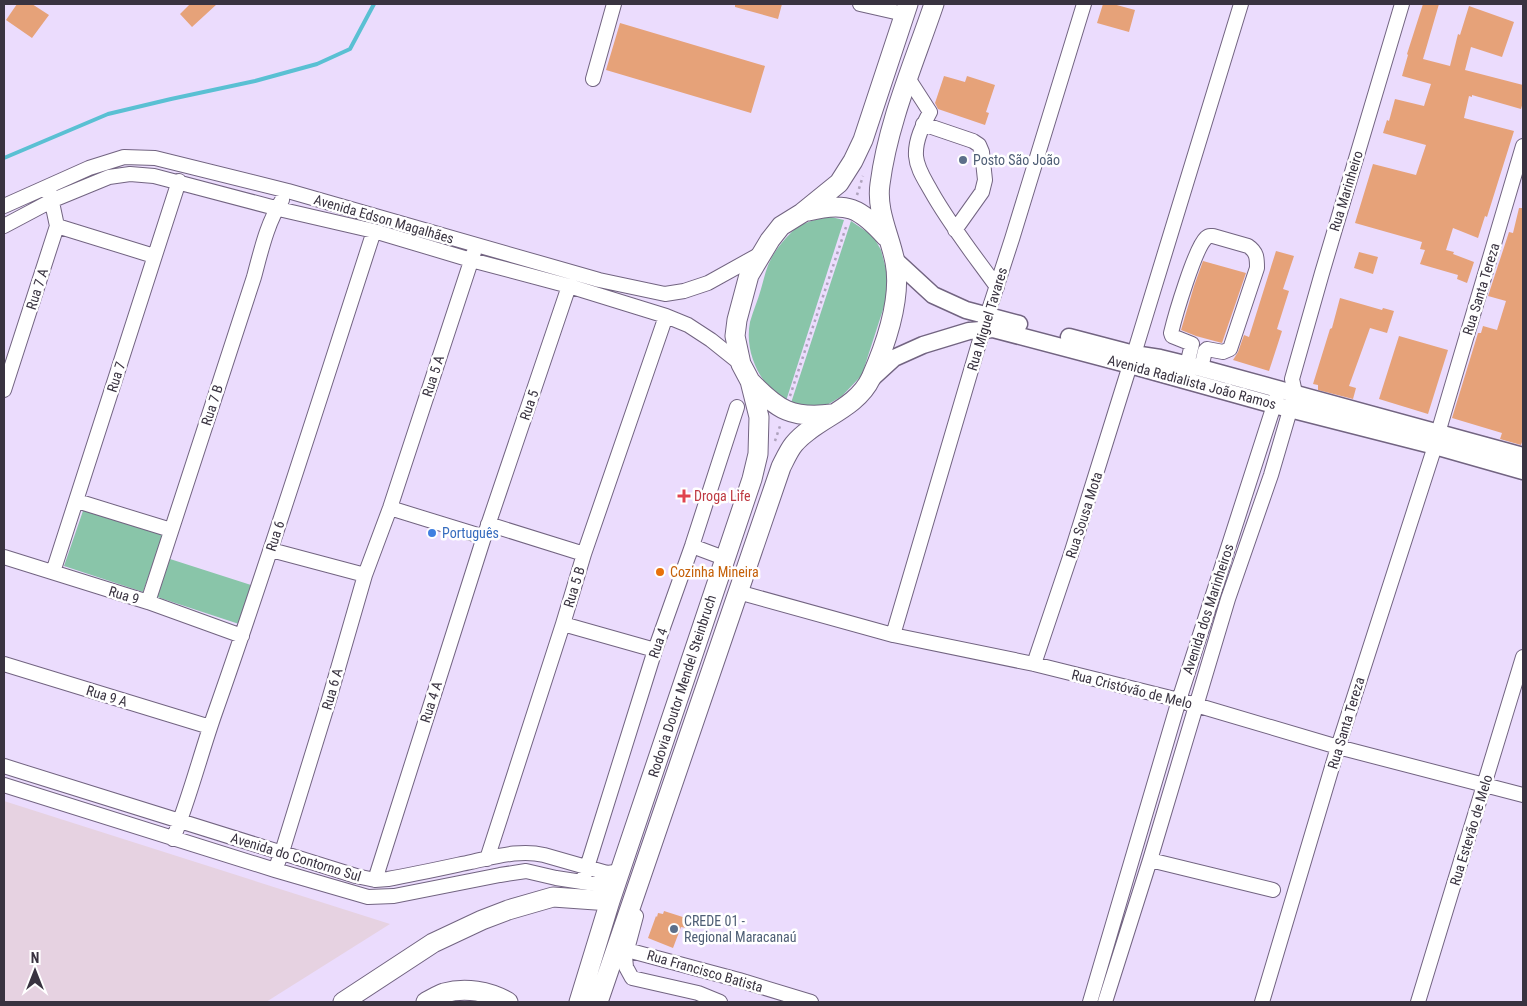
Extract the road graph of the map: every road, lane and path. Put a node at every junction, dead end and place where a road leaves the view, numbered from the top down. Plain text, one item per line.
1 (614, 4) edge
2 (860, 4) edge
3 (934, 4) edge
4 (1084, 4) edge
5 (1241, 4) edge
6 (1402, 4) edge
7 (906, 9) edge
8 (908, 78) junction
9 (593, 79) dead end
10 (923, 124) junction
11 (1523, 146) edge
12 (179, 181) junction
13 (288, 191) junction
14 (51, 194) junction
15 (4, 206) edge
16 (276, 208) junction
17 (802, 213) junction
18 (6, 222) edge
19 (57, 226) junction
20 (955, 230) junction
21 (374, 231) junction
22 (889, 240) junction
23 (476, 244) junction
24 (763, 252) junction
25 (154, 256) junction
26 (471, 260) junction
27 (895, 260) junction
28 (570, 286) junction
29 (996, 286) junction
30 (666, 316) junction
31 (985, 323) junction
32 (1132, 359) junction
33 (741, 364) junction
34 (1194, 366) junction
35 (870, 380) junction
36 (750, 381) junction
37 (4, 390) edge
38 (1289, 393) junction
39 (1274, 405) junction
40 (737, 407) dead end
41 (832, 414) junction
42 (1436, 440) junction
43 (1523, 456) edge
44 (1252, 470) junction
45 (1523, 471) edge
46 (1271, 475) junction
47 (77, 501) junction
48 (390, 508) junction
49 (171, 530) junction
50 (486, 531) junction
51 (692, 546) junction
52 (271, 550) junction
53 (584, 554) junction
54 (4, 557) edge
55 (724, 558) junction
56 (53, 572) junction
57 (365, 576) junction
58 (738, 592) junction
59 (1212, 595) junction
60 (1228, 599) junction
61 (148, 602) junction
62 (563, 624) junction
63 (893, 635) junction
64 (242, 636) junction
65 (655, 650) junction
66 (1523, 657) edge
67 (4, 664) edge
68 (1034, 664) junction
69 (1179, 700) junction
70 (1197, 706) junction
71 (210, 727) junction
72 (1338, 747) junction
73 (4, 766) edge
74 (1484, 784) junction
75 (4, 785) edge
76 (1523, 795) edge
77 (1143, 819) junction
78 (180, 822) junction
79 (1160, 824) junction
80 (173, 839) junction
81 (282, 852) junction
82 (487, 859) junction
83 (1150, 860) junction
84 (621, 868) junction
85 (275, 870) junction
86 (585, 874) junction
87 (641, 878) junction
88 (375, 880) junction
89 (1273, 890) dead end
90 (612, 897) junction
91 (626, 953) junction
92 (343, 1002) edge
93 (426, 1002) edge
94 (508, 1002) edge
95 (579, 1002) edge
96 (598, 1002) edge
97 (720, 1002) edge
98 (811, 1002) edge
99 (1090, 1002) edge
100 (1105, 1002) edge
101 (1262, 1002) edge
102 (1418, 1002) edge

1 - 9 street
2 - 7 street
3 - 8 highway, Rodovia Doutor Mendel Steinbruch
4 - 29 street, Rua Miguel Tavares
5 - 32 street, Rua Sousa Mota
6 - 38 street, Rua Marinheiro
7 - 17 highway
8 - 10 street
8 - 22 highway, Rodovia Doutor Mendel Steinbruch
10 - 20 street
10 - 20 street
11 - 42 street, Rua Santa Tereza
12 - 14 street, Avenida Edson Magalhães
12 - 16 street, Avenida Edson Magalhães
12 - 25 street, Rua 7
13 - 14 street, Avenida Edson Magalhães
13 - 16 street, Rua 7 B
13 - 23 street, Avenida Edson Magalhães
14 - 15 street, Avenida Edson Magalhães
14 - 18 street, Avenida Edson Magalhães
14 - 19 street, Rua 7 A
16 - 21 street, Avenida Edson Magalhães
16 - 49 street, Rua 7 B
17 - 22 highway
17 - 24 highway, Rodovia Doutor Mendel Steinbruch
19 - 25 street
19 - 37 street, Rua 7 A
20 - 29 street
21 - 26 street, Avenida Edson Magalhães
21 - 52 street, Rua 6
22 - 27 highway, Rodovia Doutor Mendel Steinbruch
23 - 24 street, Avenida Edson Magalhães
23 - 26 street, Rua 5 A
24 - 33 highway, Rodovia Doutor Mendel Steinbruch
25 - 47 street, Rua 7
26 - 28 street, Avenida Edson Magalhães
26 - 48 street, Rua 5 A
27 - 31 main road, Avenida Radialista João Ramos
27 - 35 highway, Rodovia Doutor Mendel Steinbruch
28 - 30 street, Avenida Edson Magalhães
28 - 50 street, Rua 5
29 - 31 street, Rua Miguel Tavares
30 - 33 street, Avenida Edson Magalhães
30 - 53 street, Rua 5 B
31 - 32 main road, Avenida Radialista João Ramos
31 - 35 main road, Avenida Radialista João Ramos
31 - 63 street, Rua Miguel Tavares
32 - 34 main road, Avenida Radialista João Ramos
32 - 39 main road, Avenida Radialista João Ramos
32 - 68 street, Rua Sousa Mota
33 - 36 highway, Rodovia Doutor Mendel Steinbruch
34 - 34 street
34 - 38 main road, Avenida Radialista João Ramos
35 - 41 highway, Rodovia Doutor Mendel Steinbruch
36 - 41 highway
36 - 55 highway, Rodovia Doutor Mendel Steinbruch
38 - 39 main road, Avenida Radialista João Ramos
38 - 42 main road, Avenida Radialista João Ramos
38 - 46 street, Avenida dos Marinheiros
39 - 44 street, Avenida dos Marinheiros
40 - 51 street, Rua 4
41 - 58 highway, Rodovia Doutor Mendel Steinbruch
42 - 43 main road, Avenida Radialista João Ramos
42 - 45 main road, Avenida Radialista João Ramos
42 - 72 street, Rua Santa Tereza
44 - 46 street
44 - 59 street, Avenida dos Marinheiros
46 - 60 street, Avenida dos Marinheiros
47 - 49 street
47 - 56 street, Rua 7
48 - 50 street
48 - 57 street, Rua 6 A
49 - 61 street, Rua 7 B
50 - 53 street
50 - 88 street, Rua 4 A
51 - 55 street
51 - 65 street, Rua 4
52 - 57 street
52 - 64 street, Rua 6
53 - 62 street, Rua 5 B
54 - 56 street, Rua 9
55 - 84 highway, Rodovia Doutor Mendel Steinbruch
56 - 61 street, Rua 9
57 - 81 street, Rua 6 A
58 - 63 street, Rua Cristóvão de Melo
58 - 87 highway, Rodovia Doutor Mendel Steinbruch
59 - 60 street
59 - 69 street, Avenida dos Marinheiros
60 - 70 street, Avenida dos Marinheiros
61 - 64 street, Rua 9
62 - 65 street
62 - 82 street, Rua 5 B
63 - 68 street, Rua Cristóvão de Melo
64 - 71 street, Rua 6
65 - 86 street, Rua 4
66 - 74 street, Rua Estevão de Melo
67 - 71 street, Rua 9 A
68 - 69 street, Rua Cristóvão de Melo
69 - 70 street, Rua Cristóvão de Melo
69 - 77 street, Avenida dos Marinheiros
70 - 72 street, Rua Cristóvão de Melo
70 - 79 street, Avenida dos Marinheiros
71 - 78 street, Rua 6
72 - 74 street, Rua Cristóvão de Melo
72 - 101 street, Rua Santa Tereza
73 - 78 street, Avenida do Contorno Sul
74 - 76 street, Rua Cristóvão de Melo
74 - 102 street, Rua Estevão de Melo
75 - 80 street, Avenida do Contorno Sul
77 - 79 street
77 - 99 street, Avenida dos Marinheiros
78 - 80 street, Rua 6
78 - 81 street, Avenida do Contorno Sul
79 - 83 street, Avenida dos Marinheiros
80 - 85 street, Avenida do Contorno Sul
81 - 85 street, Rua 6 A
81 - 88 street, Avenida do Contorno Sul
82 - 86 street, Avenida do Contorno Sul
82 - 88 street, Avenida do Contorno Sul
83 - 89 street
83 - 100 street, Avenida dos Marinheiros
84 - 86 street, Avenida do Contorno Sul
84 - 90 highway, Rodovia Doutor Mendel Steinbruch
85 - 86 street, Avenida do Contorno Sul
86 - 90 street, Avenida do Contorno Sul
87 - 91 street
87 - 96 highway, Rodovia Doutor Mendel Steinbruch
90 - 92 highway
90 - 95 highway, Rodovia Doutor Mendel Steinbruch
91 - 97 street
91 - 98 street, Rua Francisco Batista
93 - 94 highway

